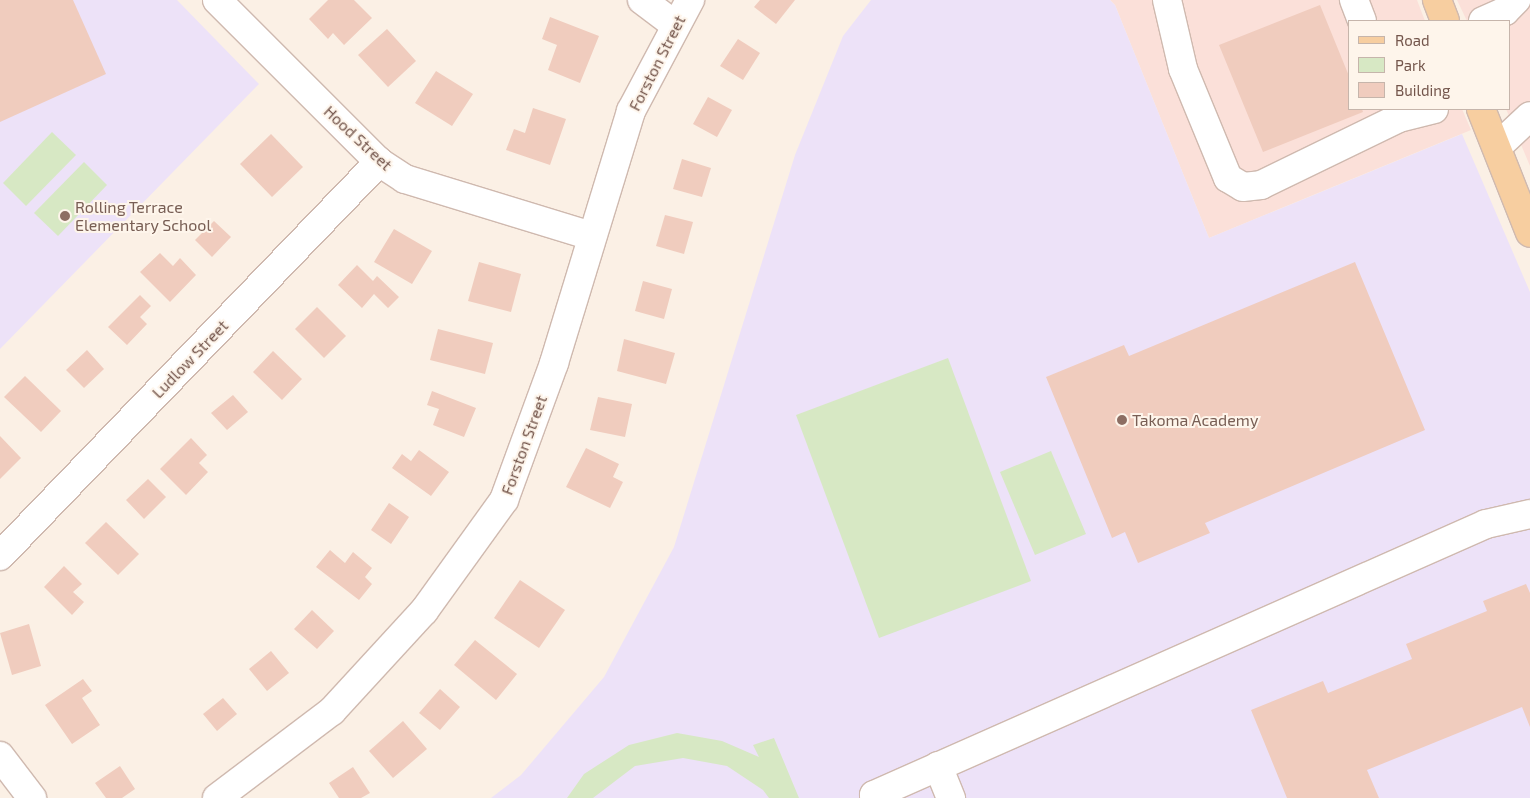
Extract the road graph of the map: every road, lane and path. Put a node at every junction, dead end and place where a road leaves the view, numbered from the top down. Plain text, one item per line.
1 (218, 0) edge
2 (642, 0) edge
3 (690, 0) edge
4 (1167, 0) edge
5 (1354, 0) edge
6 (1437, 0) edge
7 (1516, 0) edge
8 (1362, 20) edge
9 (1445, 20) edge
10 (1485, 20) edge
11 (675, 25) junction
12 (1425, 110) edge
13 (1481, 110) edge
14 (1398, 113) edge
15 (1530, 116) edge
16 (1497, 147) junction
17 (379, 162) junction
18 (1530, 233) edge
19 (591, 236) junction
20 (1530, 514) edge
21 (0, 556) edge
22 (0, 756) edge
23 (938, 766) junction
24 (32, 798) edge
25 (217, 798) edge
26 (875, 798) edge
27 (951, 798) edge

1 - 17 street, Hood Street
2 - 11 street
3 - 11 street, Forston Street
4 - 14 street
5 - 8 street
6 - 9 main road
7 - 10 street
11 - 19 street, Forston Street
12 - 14 street
13 - 16 main road
15 - 16 street
16 - 18 main road
17 - 19 street, Hood Street
17 - 21 street, Ludlow Street
19 - 25 street, Forston Street
20 - 23 street
22 - 24 street
23 - 26 street
23 - 27 street

